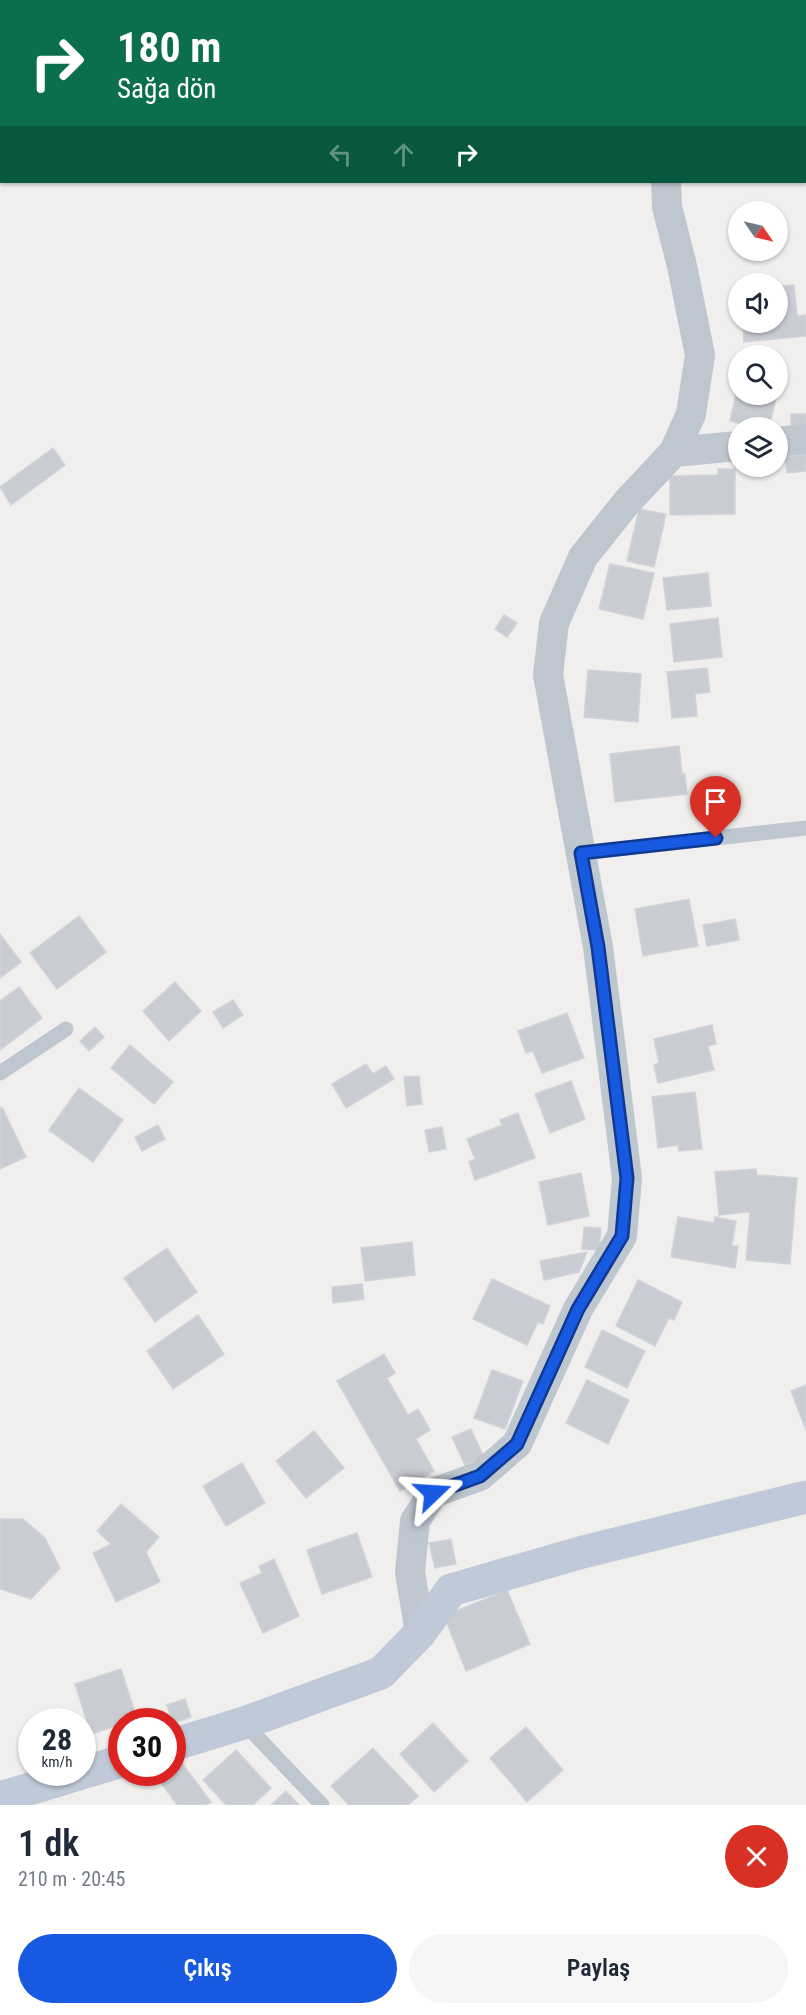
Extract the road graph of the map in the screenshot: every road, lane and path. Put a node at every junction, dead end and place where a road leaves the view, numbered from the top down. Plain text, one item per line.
1 (666, 183) edge
2 (806, 439) edge
3 (788, 441) edge
4 (728, 447) edge
5 (674, 452) junction
6 (806, 828) edge
7 (581, 853) junction
8 (66, 1029) dead end
9 (0, 1073) edge
10 (806, 1497) edge
11 (420, 1633) junction
12 (244, 1723) junction
13 (186, 1741) edge
14 (39, 1786) edge
15 (0, 1798) edge
16 (322, 1805) edge

1 - 5 street
2 - 3 street
4 - 5 street
5 - 7 street
6 - 7 lane
7 - 11 street
8 - 9 lane
10 - 11 street
11 - 12 street
12 - 13 street
12 - 16 lane
14 - 15 street

